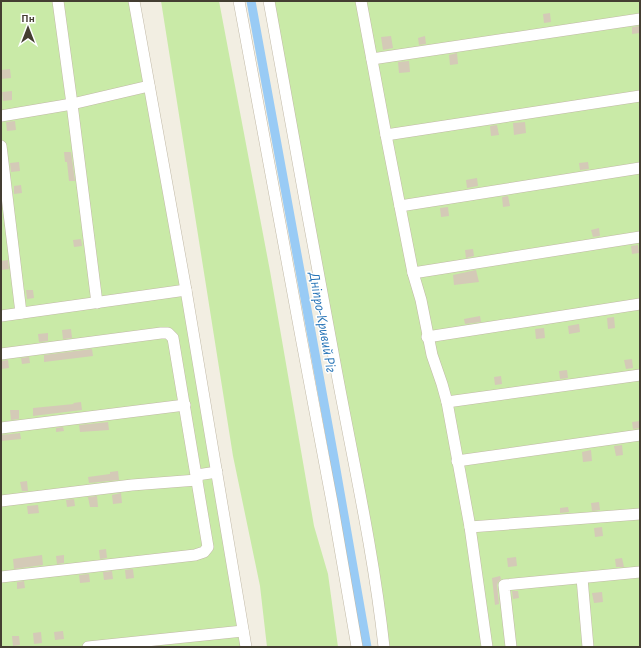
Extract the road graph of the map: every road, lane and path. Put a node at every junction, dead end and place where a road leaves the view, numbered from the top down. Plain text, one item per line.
1 (58, 1) edge
2 (134, 1) edge
3 (239, 1) edge
4 (269, 1) edge
5 (361, 1) edge
6 (640, 19) edge
7 (372, 59) junction
8 (149, 86) junction
9 (640, 96) edge
10 (72, 104) junction
11 (1, 116) edge
12 (386, 135) junction
13 (1, 146) edge
14 (640, 168) edge
15 (400, 206) junction
16 (640, 237) edge
17 (413, 273) junction
18 (186, 290) junction
19 (96, 303) junction
20 (640, 304) edge
21 (21, 313) junction
22 (1, 316) edge
23 (427, 337) junction
24 (1, 354) edge
25 (640, 375) edge
26 (447, 402) junction
27 (185, 405) junction
28 (1, 428) edge
29 (640, 435) edge
30 (457, 461) junction
31 (217, 472) junction
32 (197, 478) junction
33 (1, 501) edge
34 (640, 514) edge
35 (470, 527) junction
36 (640, 572) edge
37 (1, 577) edge
38 (582, 578) junction
39 (243, 631) junction
40 (88, 647) edge
41 (246, 647) edge
42 (356, 647) edge
43 (384, 647) edge
44 (487, 647) edge
45 (511, 647) edge
46 (588, 647) edge

1 - 10 street
2 - 8 street
3 - 42 street
4 - 43 street
5 - 7 street
6 - 7 street
7 - 12 street
8 - 10 street
8 - 18 street
9 - 12 street
10 - 11 street
10 - 19 street
12 - 15 street
13 - 21 street
14 - 15 street
15 - 17 street
16 - 17 street
17 - 23 street
18 - 19 street
18 - 31 street
19 - 21 street
20 - 23 street
21 - 22 street
23 - 26 street
24 - 27 street
25 - 26 street
26 - 30 street
27 - 28 street
27 - 32 street
29 - 30 street
30 - 35 street
31 - 32 street
31 - 39 street
32 - 33 street
32 - 37 street
34 - 35 street
35 - 44 street
36 - 38 street
38 - 45 street
38 - 46 street
39 - 40 street
39 - 41 street

